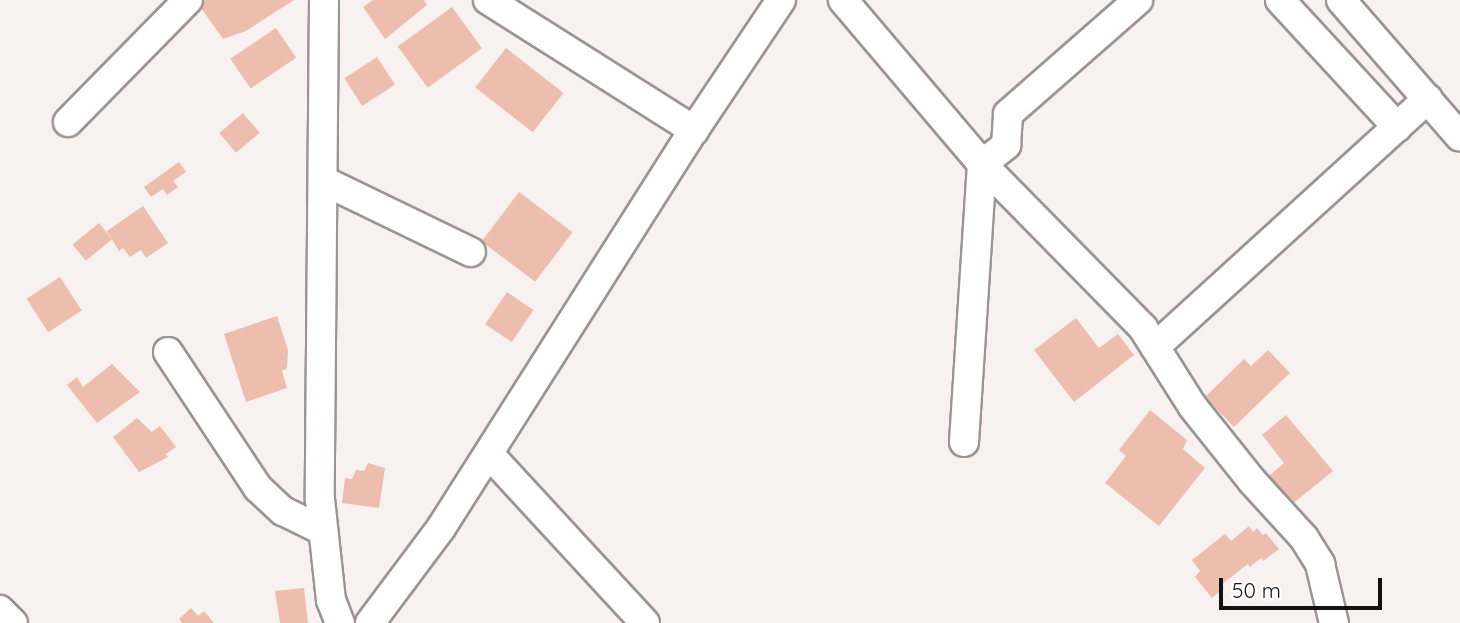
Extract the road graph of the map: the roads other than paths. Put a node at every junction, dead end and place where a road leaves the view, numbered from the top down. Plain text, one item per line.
1 (188, 0) edge
2 (324, 0) edge
3 (488, 0) edge
4 (781, 0) edge
5 (843, 0) edge
6 (1138, 0) edge
7 (1280, 0) edge
8 (1341, 0) edge
9 (1428, 99) junction
10 (68, 122) dead end
11 (1397, 127) junction
12 (694, 130) junction
13 (1458, 132) edge
14 (982, 164) junction
15 (324, 181) junction
16 (471, 252) dead end
17 (1155, 347) junction
18 (168, 352) dead end
19 (964, 442) dead end
20 (489, 454) junction
21 (323, 530) junction
22 (0, 610) edge
23 (13, 623) edge
24 (340, 623) edge
25 (370, 623) edge
26 (645, 623) edge
27 (1334, 623) edge

1 - 10 street
2 - 15 street
3 - 12 street
4 - 12 street
5 - 14 street
6 - 14 street
7 - 11 street
8 - 9 street
9 - 11 street
9 - 13 street
11 - 17 street
12 - 20 street
14 - 17 street
14 - 19 street
15 - 16 street
15 - 21 street
17 - 27 street
18 - 21 street
20 - 25 street
20 - 26 street
21 - 24 street
22 - 23 street

